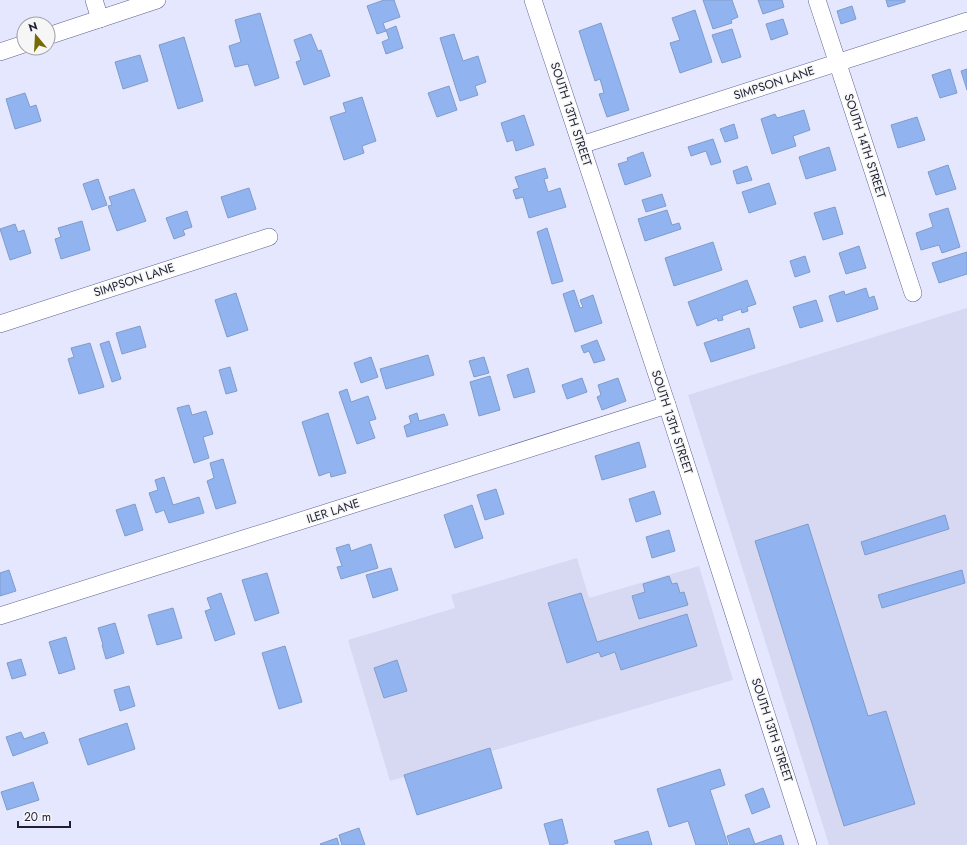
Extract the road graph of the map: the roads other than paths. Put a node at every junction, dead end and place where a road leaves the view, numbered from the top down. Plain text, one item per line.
1 (94, 0) edge
2 (157, 0) edge
3 (533, 0) edge
4 (817, 0) edge
5 (100, 19) junction
6 (967, 21) edge
7 (56, 33) edge
8 (16, 47) edge
9 (0, 52) edge
10 (837, 63) junction
11 (580, 145) junction
12 (269, 237) dead end
13 (913, 293) dead end
14 (0, 324) edge
15 (667, 405) junction
16 (0, 616) edge
17 (808, 845) edge

1 - 5 street
2 - 5 street
3 - 11 street, SOUTH 13TH STREET
4 - 10 street, SOUTH 14TH STREET
5 - 7 street
6 - 10 street, SIMPSON LANE
8 - 9 street
10 - 11 street, SIMPSON LANE
10 - 13 street, SOUTH 14TH STREET
11 - 15 street, SOUTH 13TH STREET
12 - 14 street, SIMPSON LANE
15 - 16 street, ILER LANE
15 - 17 street, SOUTH 13TH STREET

